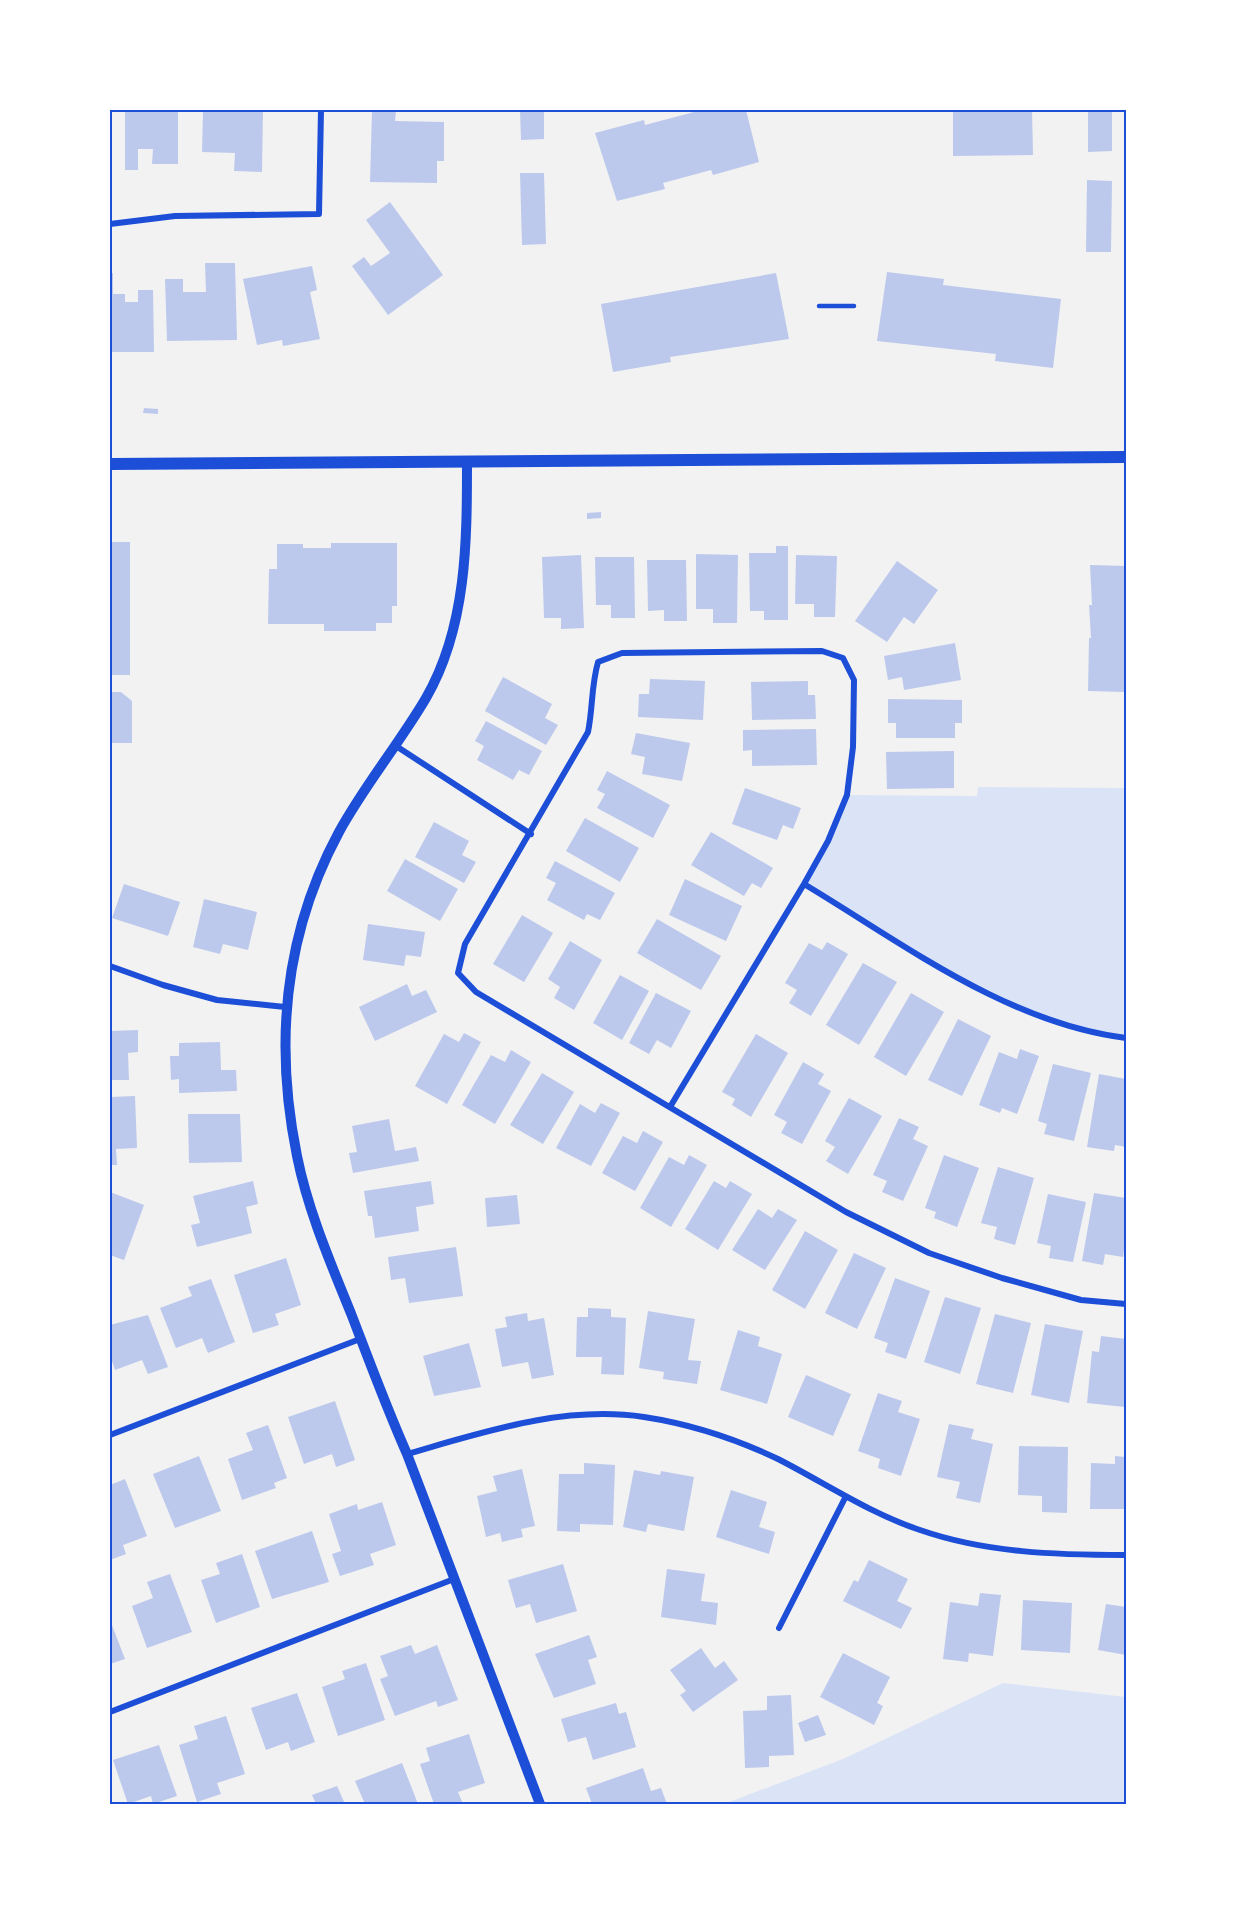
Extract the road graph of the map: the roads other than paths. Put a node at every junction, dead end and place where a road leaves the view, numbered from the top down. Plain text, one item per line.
1 (321, 110) edge
2 (110, 224) edge
3 (819, 306) dead end
4 (854, 306) dead end
5 (1126, 457) edge
6 (467, 461) junction
7 (110, 464) edge
8 (396, 746) junction
9 (531, 834) junction
10 (804, 884) junction
11 (110, 966) edge
12 (285, 1007) junction
13 (1126, 1038) edge
14 (670, 1107) junction
15 (1126, 1304) edge
16 (360, 1339) junction
17 (110, 1435) edge
18 (407, 1454) junction
19 (845, 1498) junction
20 (1126, 1555) edge
21 (454, 1579) junction
22 (779, 1628) dead end
23 (110, 1712) edge
24 (540, 1804) edge

1 - 2 street
3 - 4 lane
5 - 6 main road
6 - 7 main road
6 - 8 street
8 - 9 street
8 - 12 street
9 - 10 street
9 - 14 street
10 - 13 street
10 - 14 street
11 - 12 street
12 - 16 street
14 - 15 street
16 - 17 street
16 - 18 street
18 - 19 street
18 - 21 street
19 - 20 street
19 - 22 street
21 - 23 street
21 - 24 street

